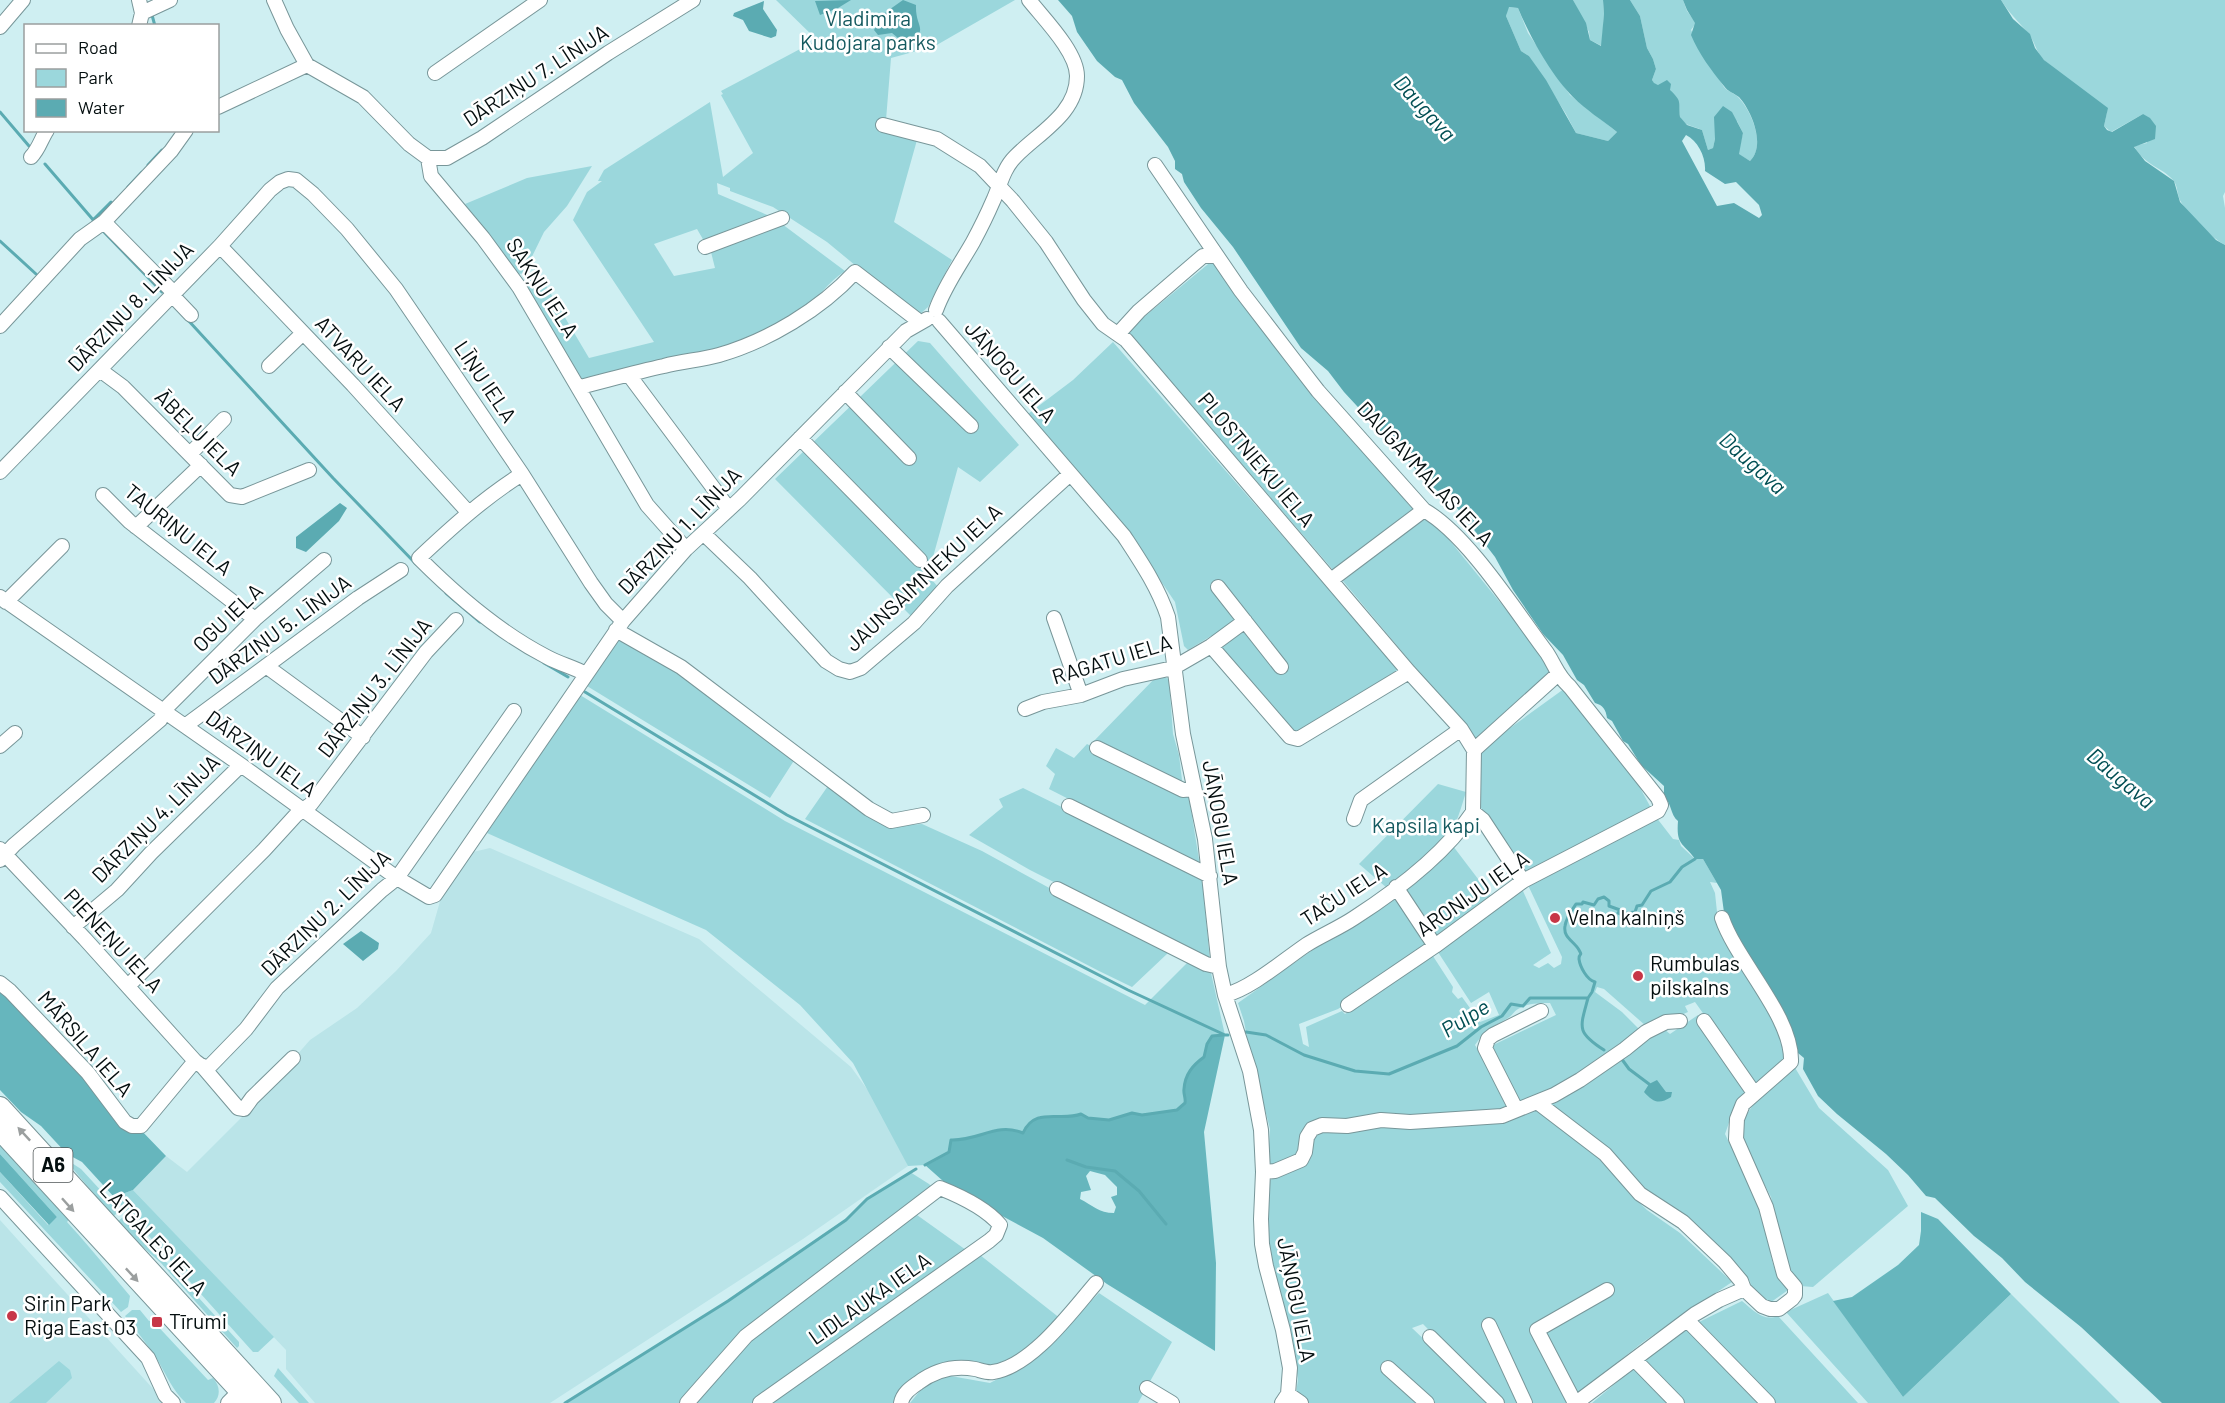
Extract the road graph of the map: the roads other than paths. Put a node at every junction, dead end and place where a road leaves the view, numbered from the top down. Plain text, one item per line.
1 (22, 0) edge
2 (170, 0) edge
3 (274, 0) edge
4 (540, 0) edge
5 (693, 0) edge
6 (1029, 0) edge
7 (140, 15) edge
8 (0, 27) edge
9 (307, 65) junction
10 (435, 73) dead end
11 (219, 107) edge
12 (883, 124) dead end
13 (46, 132) edge
14 (185, 132) edge
15 (31, 157) dead end
16 (429, 158) junction
17 (1155, 165) dead end
18 (296, 180) joint
19 (999, 185) junction
20 (782, 218) dead end
21 (104, 222) junction
22 (220, 246) junction
23 (705, 247) dead end
24 (1216, 256) junction
25 (172, 293) junction
26 (191, 315) dead end
27 (930, 318) junction
28 (0, 326) edge
29 (303, 333) junction
30 (1118, 334) junction
31 (889, 347) junction
32 (269, 366) dead end
33 (100, 370) junction
34 (628, 375) junction
35 (579, 387) junction
36 (845, 392) junction
37 (224, 419) dead end
38 (971, 426) dead end
39 (800, 438) junction
40 (190, 454) junction
41 (909, 458) dead end
42 (201, 465) junction
43 (309, 470) dead end
44 (0, 472) edge
45 (522, 474) junction
46 (1070, 474) junction
47 (103, 495) dead end
48 (729, 509) junction
49 (1424, 510) junction
50 (468, 512) junction
51 (136, 527) junction
52 (704, 534) junction
53 (62, 546) dead end
54 (686, 549) junction
55 (324, 560) dead end
56 (920, 560) dead end
57 (401, 570) dead end
58 (1331, 580) junction
59 (1218, 587) dead end
60 (3, 599) edge
61 (1054, 618) dead end
62 (255, 619) junction
63 (456, 620) dead end
64 (1245, 621) junction
65 (620, 626) junction
66 (1211, 646) junction
67 (266, 666) junction
68 (1281, 667) dead end
69 (1173, 668) junction
70 (1409, 672) junction
71 (586, 674) junction
72 (1557, 675) junction
73 (1081, 694) junction
74 (1025, 710) dead end
75 (514, 711) dead end
76 (165, 712) junction
77 (186, 726) junction
78 (1461, 729) junction
79 (15, 733) dead end
80 (363, 737) junction
81 (0, 746) edge
82 (1098, 748) dead end
83 (1474, 750) junction
84 (241, 765) junction
85 (1194, 789) junction
86 (1069, 806) dead end
87 (303, 810) junction
88 (1658, 811) joint
89 (1473, 812) junction
90 (923, 815) dead end
91 (1354, 819) dead end
92 (478, 831) joint
93 (2, 855) edge
94 (1210, 876) junction
95 (397, 878) junction
96 (1523, 881) junction
97 (1396, 887) junction
98 (1057, 889) dead end
99 (1722, 918) dead end
100 (73, 927) junction
101 (1435, 946) junction
102 (1219, 967) junction
103 (0, 983) edge
104 (128, 986) junction
105 (1225, 995) junction
106 (1348, 1005) dead end
107 (1542, 1011) dead end
108 (1680, 1021) dead end
109 (1704, 1021) dead end
110 (293, 1058) dead end
111 (199, 1064) junction
112 (1754, 1093) junction
113 (1537, 1102) junction
114 (0, 1107) edge
115 (1516, 1109) junction
116 (141, 1126) joint
117 (0, 1130) edge
118 (1263, 1172) junction
119 (0, 1197) edge
120 (1096, 1283) dead end
121 (1744, 1289) junction
122 (1607, 1290) dead end
123 (1687, 1320) junction
124 (1489, 1325) dead end
125 (1430, 1337) dead end
126 (1635, 1360) junction
127 (1388, 1368) dead end
128 (1147, 1388) dead end
129 (243, 1395) edge
130 (1285, 1399) edge
131 (1578, 1402) edge
132 (173, 1403) edge
133 (271, 1403) edge
134 (687, 1403) edge
135 (760, 1403) edge
136 (901, 1403) edge
137 (1172, 1403) edge
138 (1301, 1403) edge
139 (1427, 1403) edge
140 (1497, 1403) edge
141 (1525, 1403) edge
142 (1677, 1403) edge
143 (1768, 1403) edge

1 - 8 street
2 - 7 street
3 - 9 street
4 - 10 street
5 - 16 street, DĀRZIŅU 7. LĪNIJA
6 - 19 street
9 - 11 street
9 - 16 street
12 - 19 street, PLOSTNIEKU IELA
13 - 15 street
14 - 21 street
16 - 35 street, SAKŅU IELA
17 - 24 street, DAUGAVMALAS IELA
18 - 22 street, DĀRZIŅU 8. LĪNIJA
18 - 45 street, LĪŅU IELA
19 - 27 street
19 - 30 street, PLOSTNIEKU IELA
20 - 23 street
21 - 25 street
21 - 28 street
22 - 25 street, DĀRZIŅU 8. LĪNIJA
22 - 29 street, ATVARU IELA
24 - 30 street
24 - 49 street, DAUGAVMALAS IELA
25 - 26 street
25 - 33 street, DĀRZIŅU 8. LĪNIJA
27 - 31 street, DĀRZIŅU 1. LĪNIJA
27 - 34 street, JĀŅOGU IELA
27 - 46 street, JĀŅOGU IELA
29 - 32 street
29 - 50 street, ATVARU IELA
30 - 58 street, PLOSTNIEKU IELA
31 - 36 street, DĀRZIŅU 1. LĪNIJA
31 - 38 street
33 - 40 street, ĀBEĻU IELA
33 - 44 street, DĀRZIŅU 8. LĪNIJA
34 - 35 street
34 - 48 street
35 - 54 street, SAKŅU IELA
36 - 39 street, DĀRZIŅU 1. LĪNIJA
36 - 41 street
37 - 40 street
39 - 48 street, DĀRZIŅU 1. LĪNIJA
39 - 56 street
40 - 42 street, ĀBEĻU IELA
42 - 43 street, ĀBEĻU IELA
42 - 51 street
45 - 50 street
45 - 65 street, LĪŅU IELA
46 - 52 street, JAUNSAIMNIEKU IELA
46 - 69 street, JĀŅOGU IELA
47 - 51 street, TAURIŅU IELA
48 - 52 street, DĀRZIŅU 1. LĪNIJA
49 - 58 street
49 - 72 street, DAUGAVMALAS IELA
50 - 71 street
51 - 62 street, TAURIŅU IELA
52 - 54 street, DĀRZIŅU 1. LĪNIJA
53 - 60 street
54 - 65 street, DĀRZIŅU 1. LĪNIJA
55 - 62 street, OGU IELA
57 - 67 street, DĀRZIŅU 5. LĪNIJA
58 - 70 street, PLOSTNIEKU IELA
59 - 64 street
60 - 76 street, DĀRZIŅU IELA
61 - 73 street
62 - 76 street, OGU IELA
63 - 80 street, DĀRZIŅU 3. LĪNIJA
64 - 66 street, RAGATU IELA
64 - 68 street
65 - 71 street, DĀRZIŅU 1. LĪNIJA
65 - 90 street, LĪŅU IELA
66 - 69 street, RAGATU IELA
66 - 70 street
67 - 77 street, DĀRZIŅU 5. LĪNIJA
67 - 80 street
69 - 73 street, RAGATU IELA
69 - 85 street, JĀŅOGU IELA
70 - 78 street, PLOSTNIEKU IELA
71 - 92 street, DĀRZIŅU 1. LĪNIJA
72 - 83 street
72 - 88 street, DAUGAVMALAS IELA
73 - 74 street, RAGATU IELA
75 - 95 street, DĀRZIŅU 2. LĪNIJA
76 - 77 street, DĀRZIŅU IELA
76 - 93 street
77 - 84 street, DĀRZIŅU IELA
78 - 83 street, PLOSTNIEKU IELA
78 - 91 street
79 - 81 street
80 - 87 street, DĀRZIŅU 3. LĪNIJA
82 - 85 street
83 - 89 street
84 - 87 street, DĀRZIŅU IELA
84 - 100 street, DĀRZIŅU 4. LĪNIJA
85 - 94 street, JĀŅOGU IELA
86 - 94 street
87 - 95 street, DĀRZIŅU IELA
87 - 104 street, DĀRZIŅU 3. LĪNIJA
88 - 96 street, ARONIJU IELA
89 - 96 street
89 - 97 street, TAČU IELA
92 - 95 street, DĀRZIŅU IELA
93 - 100 street, PIENEŅU IELA
94 - 102 street, JĀŅOGU IELA
95 - 111 street, DĀRZIŅU 2. LĪNIJA
96 - 101 street, ARONIJU IELA
97 - 101 street
97 - 105 street, TAČU IELA
98 - 102 street
99 - 112 street
100 - 104 street, PIENEŅU IELA
101 - 106 street, ARONIJU IELA
102 - 105 street, JĀŅOGU IELA
103 - 116 street, MĀRSILA IELA
104 - 111 street, PIENEŅU IELA
105 - 118 street, JĀŅOGU IELA
107 - 115 street
108 - 113 street
109 - 112 street
110 - 111 street
111 - 116 street, DĀRZIŅU 2. LĪNIJA
112 - 121 street
113 - 115 street
113 - 121 street
129 -> 114 highway, LATGALES IELA / A6
115 - 118 street
117 -> 129 highway, LATGALES IELA / A6
118 - 130 street, JĀŅOGU IELA
119 - 132 street
120 - 136 street
121 - 123 street
122 - 131 street
123 - 126 street
123 - 143 street
124 - 141 street
125 - 140 street
126 - 131 street
126 - 142 street
127 - 139 street
128 - 137 street
129 - 133 highway, LATGALES IELA / A6
130 - 138 street
134 - 135 street, LIDLAUKA IELA

